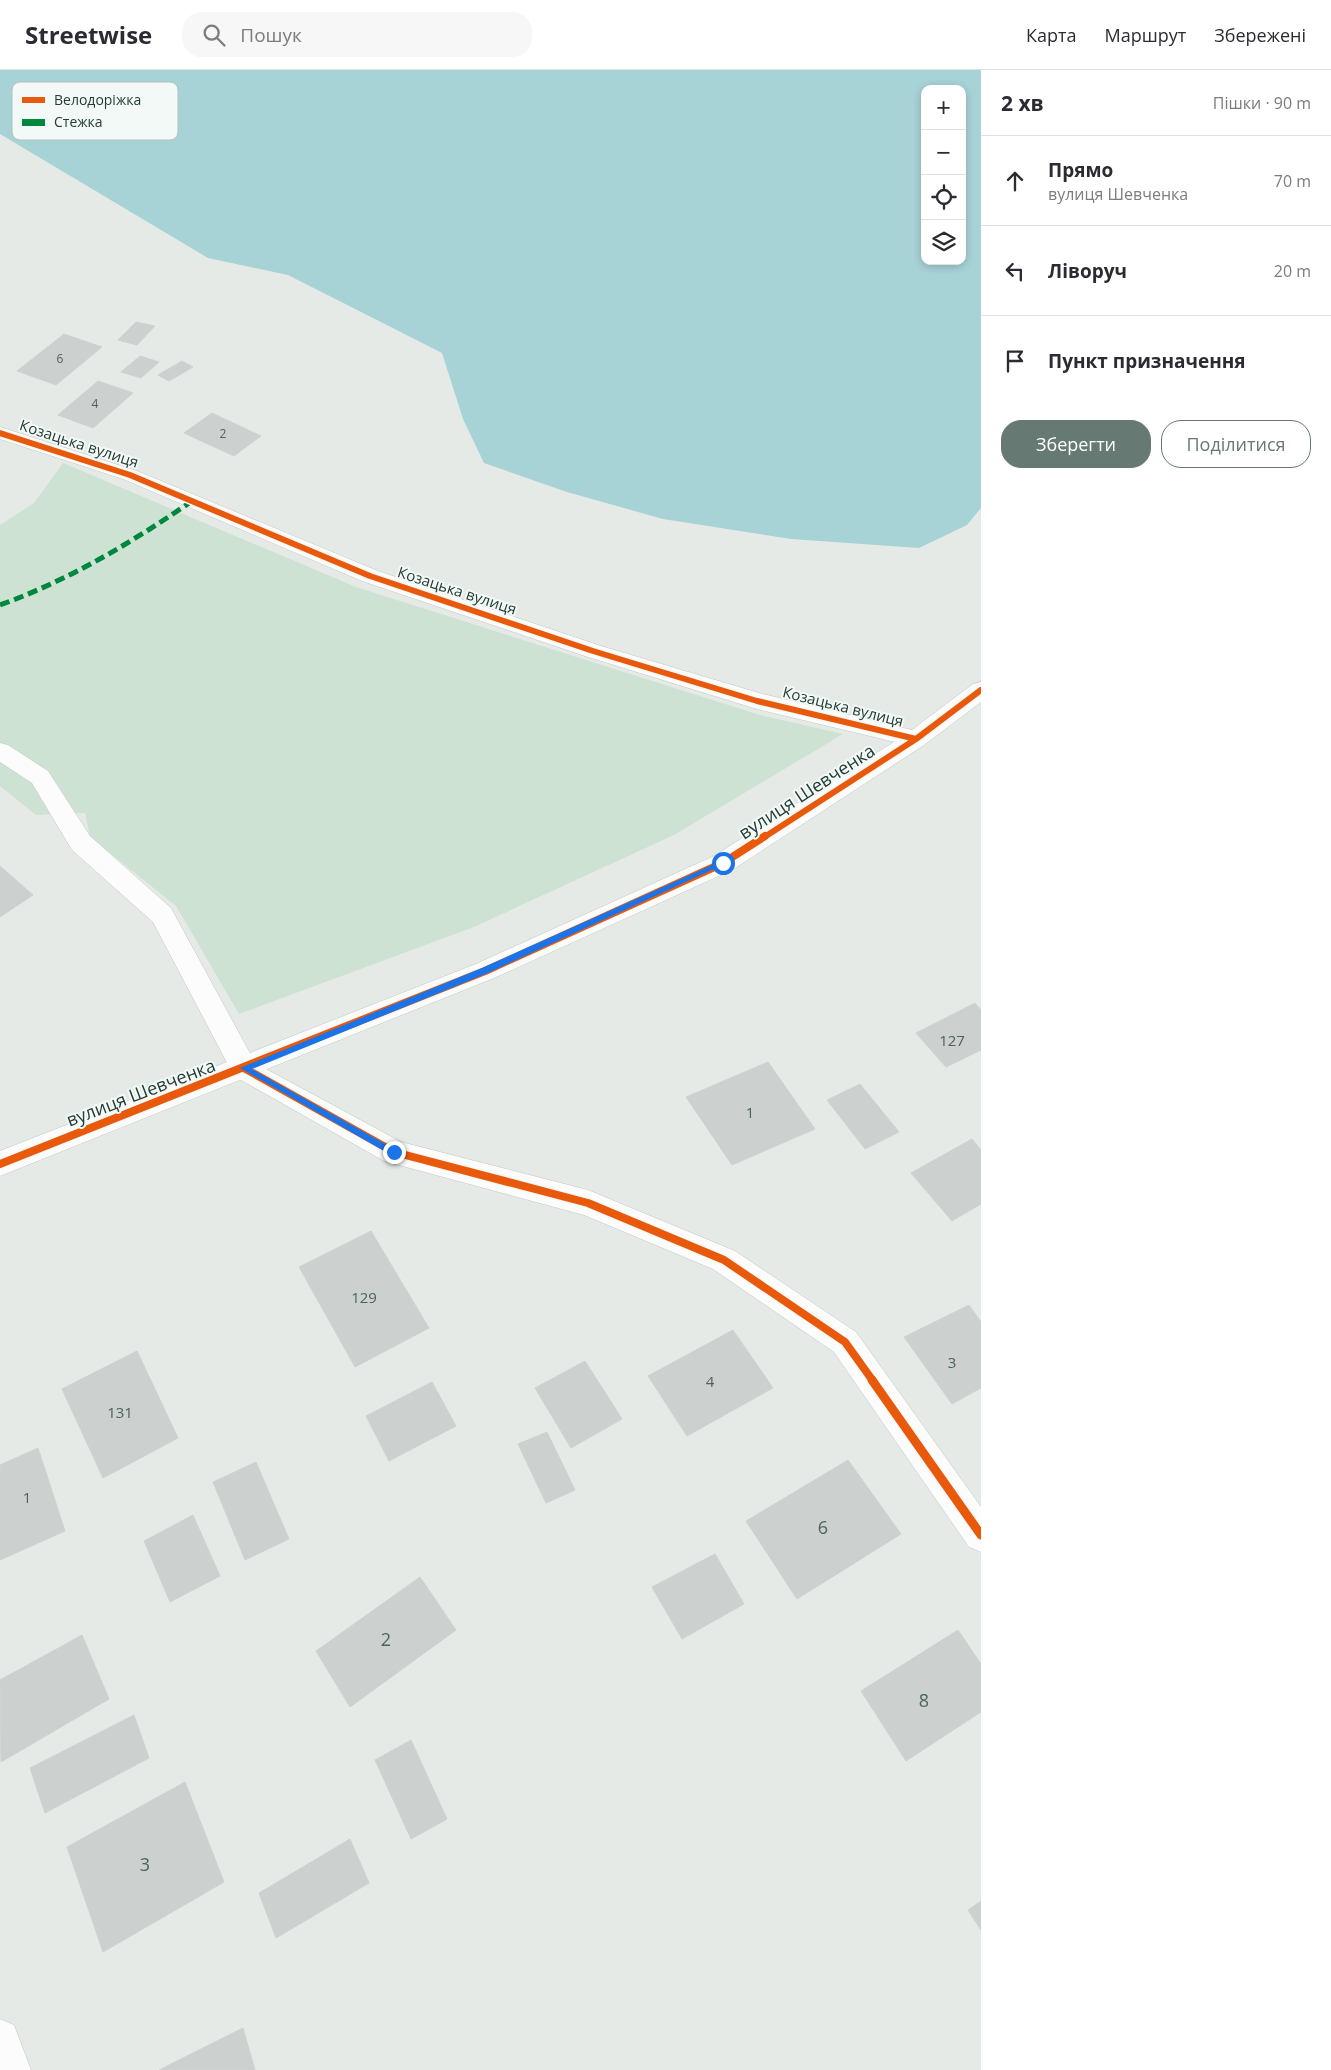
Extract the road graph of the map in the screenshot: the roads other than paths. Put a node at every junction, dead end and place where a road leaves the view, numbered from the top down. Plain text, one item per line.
1 (0, 433) edge
2 (981, 690) edge
3 (916, 739) junction
4 (0, 751) edge
5 (244, 1068) junction
6 (0, 1164) edge
7 (981, 1535) edge
8 (0, 2039) edge
9 (10, 2070) edge

1 - 3 street, Козацька вулиця
2 - 3 street, вулиця Шевченка
3 - 5 street, вулиця Шевченка
4 - 5 street
5 - 6 street, вулиця Шевченка
5 - 7 street
8 - 9 street

